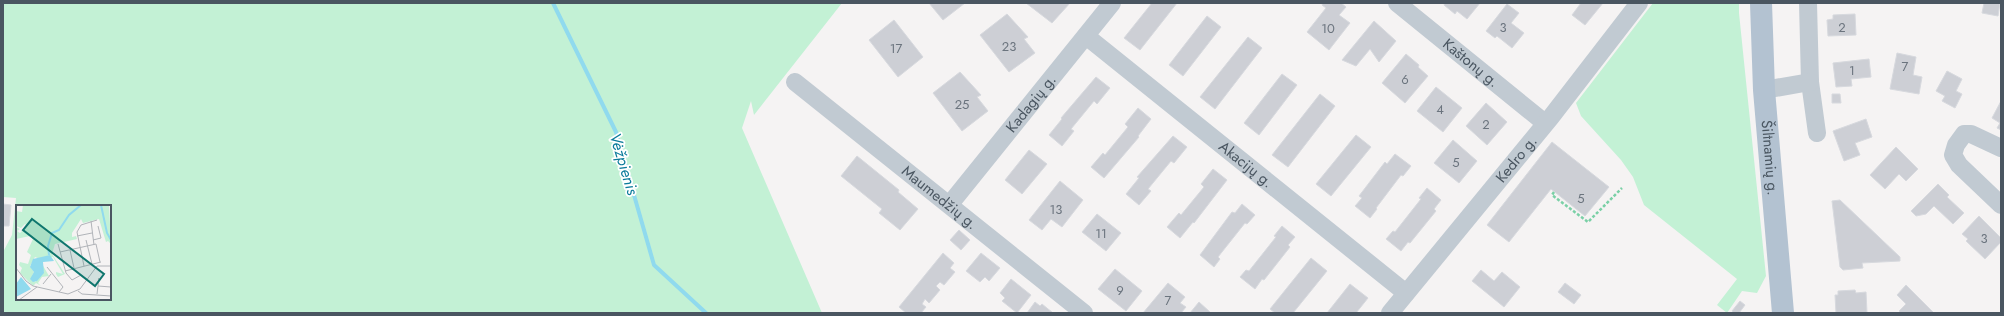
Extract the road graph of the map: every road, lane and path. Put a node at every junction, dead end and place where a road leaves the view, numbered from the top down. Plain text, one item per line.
1 (1112, 3) edge
2 (1397, 3) edge
3 (1639, 3) edge
4 (1761, 3) edge
5 (1808, 3) edge
6 (1086, 36) junction
7 (795, 82) dead end
8 (1810, 82) junction
9 (1764, 90) junction
10 (1546, 123) junction
11 (1817, 133) dead end
12 (2001, 148) edge
13 (1622, 188) dead end
14 (1554, 192) dead end
15 (950, 204) junction
16 (2001, 205) edge
17 (1406, 293) junction
18 (1084, 313) edge
19 (1390, 313) edge
20 (1783, 313) edge

1 - 6 street, Kadagių g.
2 - 10 street, Kaštonų g.
3 - 10 street, Kedro g.
4 - 9 main road, Šiltnamių g.
5 - 8 street
6 - 15 street, Kadagių g.
6 - 17 street, Akacijų g.
7 - 15 street, Maumedžių g.
8 - 9 street
8 - 11 street
9 - 20 main road, Šiltnamių g.
10 - 17 street, Kedro g.
12 - 16 street
13 - 14 path
15 - 18 street, Maumedžių g.
17 - 19 street, Kedro g.

